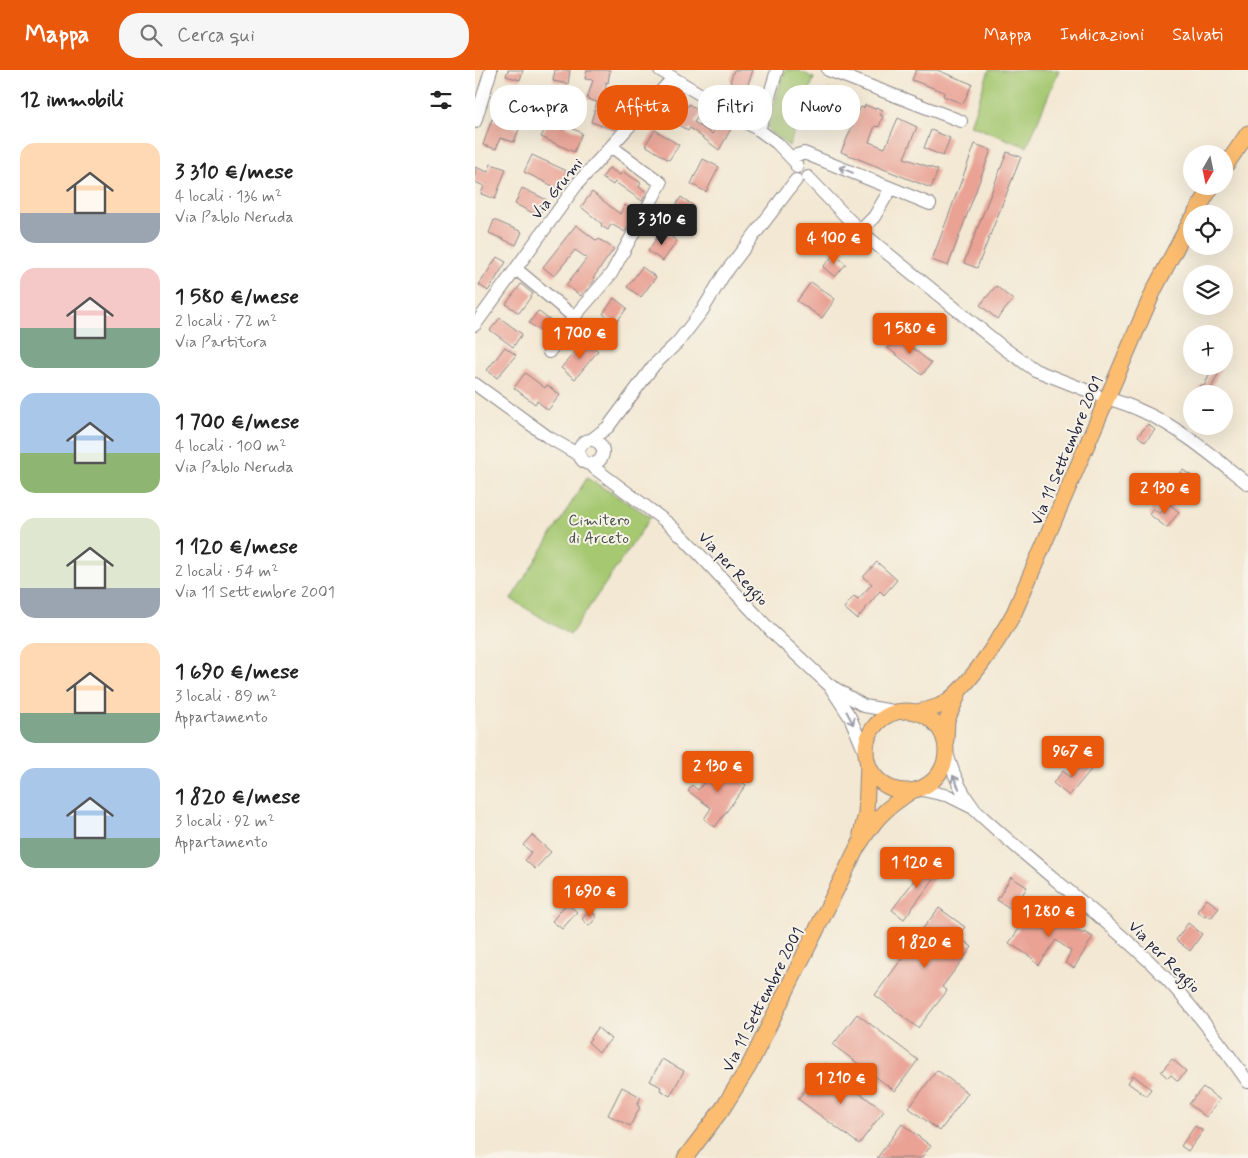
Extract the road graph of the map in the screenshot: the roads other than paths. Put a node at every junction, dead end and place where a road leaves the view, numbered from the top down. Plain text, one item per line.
1 (491, 70) edge
2 (660, 70) edge
3 (777, 70) edge
4 (828, 70) edge
5 (672, 79) junction
6 (772, 87) edge
7 (698, 94) edge
8 (475, 122) edge
9 (961, 122) dead end
10 (759, 130) edge
11 (1248, 133) edge
12 (612, 147) junction
13 (1233, 155) edge
14 (794, 162) junction
15 (802, 179) junction
16 (891, 188) junction
17 (929, 204) dead end
18 (860, 232) junction
19 (1183, 235) edge
20 (515, 268) junction
21 (575, 317) junction
22 (475, 325) edge
23 (549, 352) dead end
24 (475, 384) edge
25 (1101, 396) junction
26 (608, 427) junction
27 (584, 447) junction
28 (602, 454) junction
29 (589, 464) junction
30 (612, 480) junction
31 (1248, 484) edge
32 (828, 684) junction
33 (962, 687) junction
34 (899, 712) junction
35 (916, 712) junction
36 (946, 746) junction
37 (867, 758) junction
38 (915, 790) junction
39 (975, 810) junction
40 (857, 848) junction
41 (1248, 1082) edge
42 (685, 1158) edge

1 - 8 street
2 - 5 street
3 - 6 street
4 - 9 street
5 - 7 street
5 - 12 street, Via Grumi
10 - 14 street
11 - 13 main road
12 - 20 street, Via Grumi
12 - 21 street
14 - 15 street
16 -> 14 street
15 - 18 street
15 - 26 street
16 - 17 street
16 - 18 street
18 - 25 street
19 - 25 main road, Via 11 Settembre 2001
20 - 21 street
20 - 22 street, Via Grumi
21 - 23 street
24 - 27 street, Via per Reggio
25 - 31 street
25 - 33 main road, Via 11 Settembre 2001
26 - 27 street
26 - 28 street
27 - 28 street, Via per Reggio
27 - 29 street, Via per Reggio
28 - 29 street
28 - 30 street, Via per Reggio
29 - 30 street, Via per Reggio
30 - 32 street, Via per Reggio
32 - 34 street, Via per Reggio
32 -> 37 street, Via per Reggio
33 - 35 main road, Via 11 Settembre 2001
33 - 36 main road, Via 11 Settembre 2001
34 - 35 main road, Via 11 Settembre 2001
34 - 37 main road, Via 11 Settembre 2001
35 - 36 main road
36 - 38 main road, Via 11 Settembre 2001
39 -> 36 street, Via per Reggio
37 - 38 main road
37 - 40 main road, Via 11 Settembre 2001
38 - 39 street, Via per Reggio
38 - 40 main road, Via 11 Settembre 2001
39 - 41 street, Via per Reggio
40 - 42 main road, Via 11 Settembre 2001

